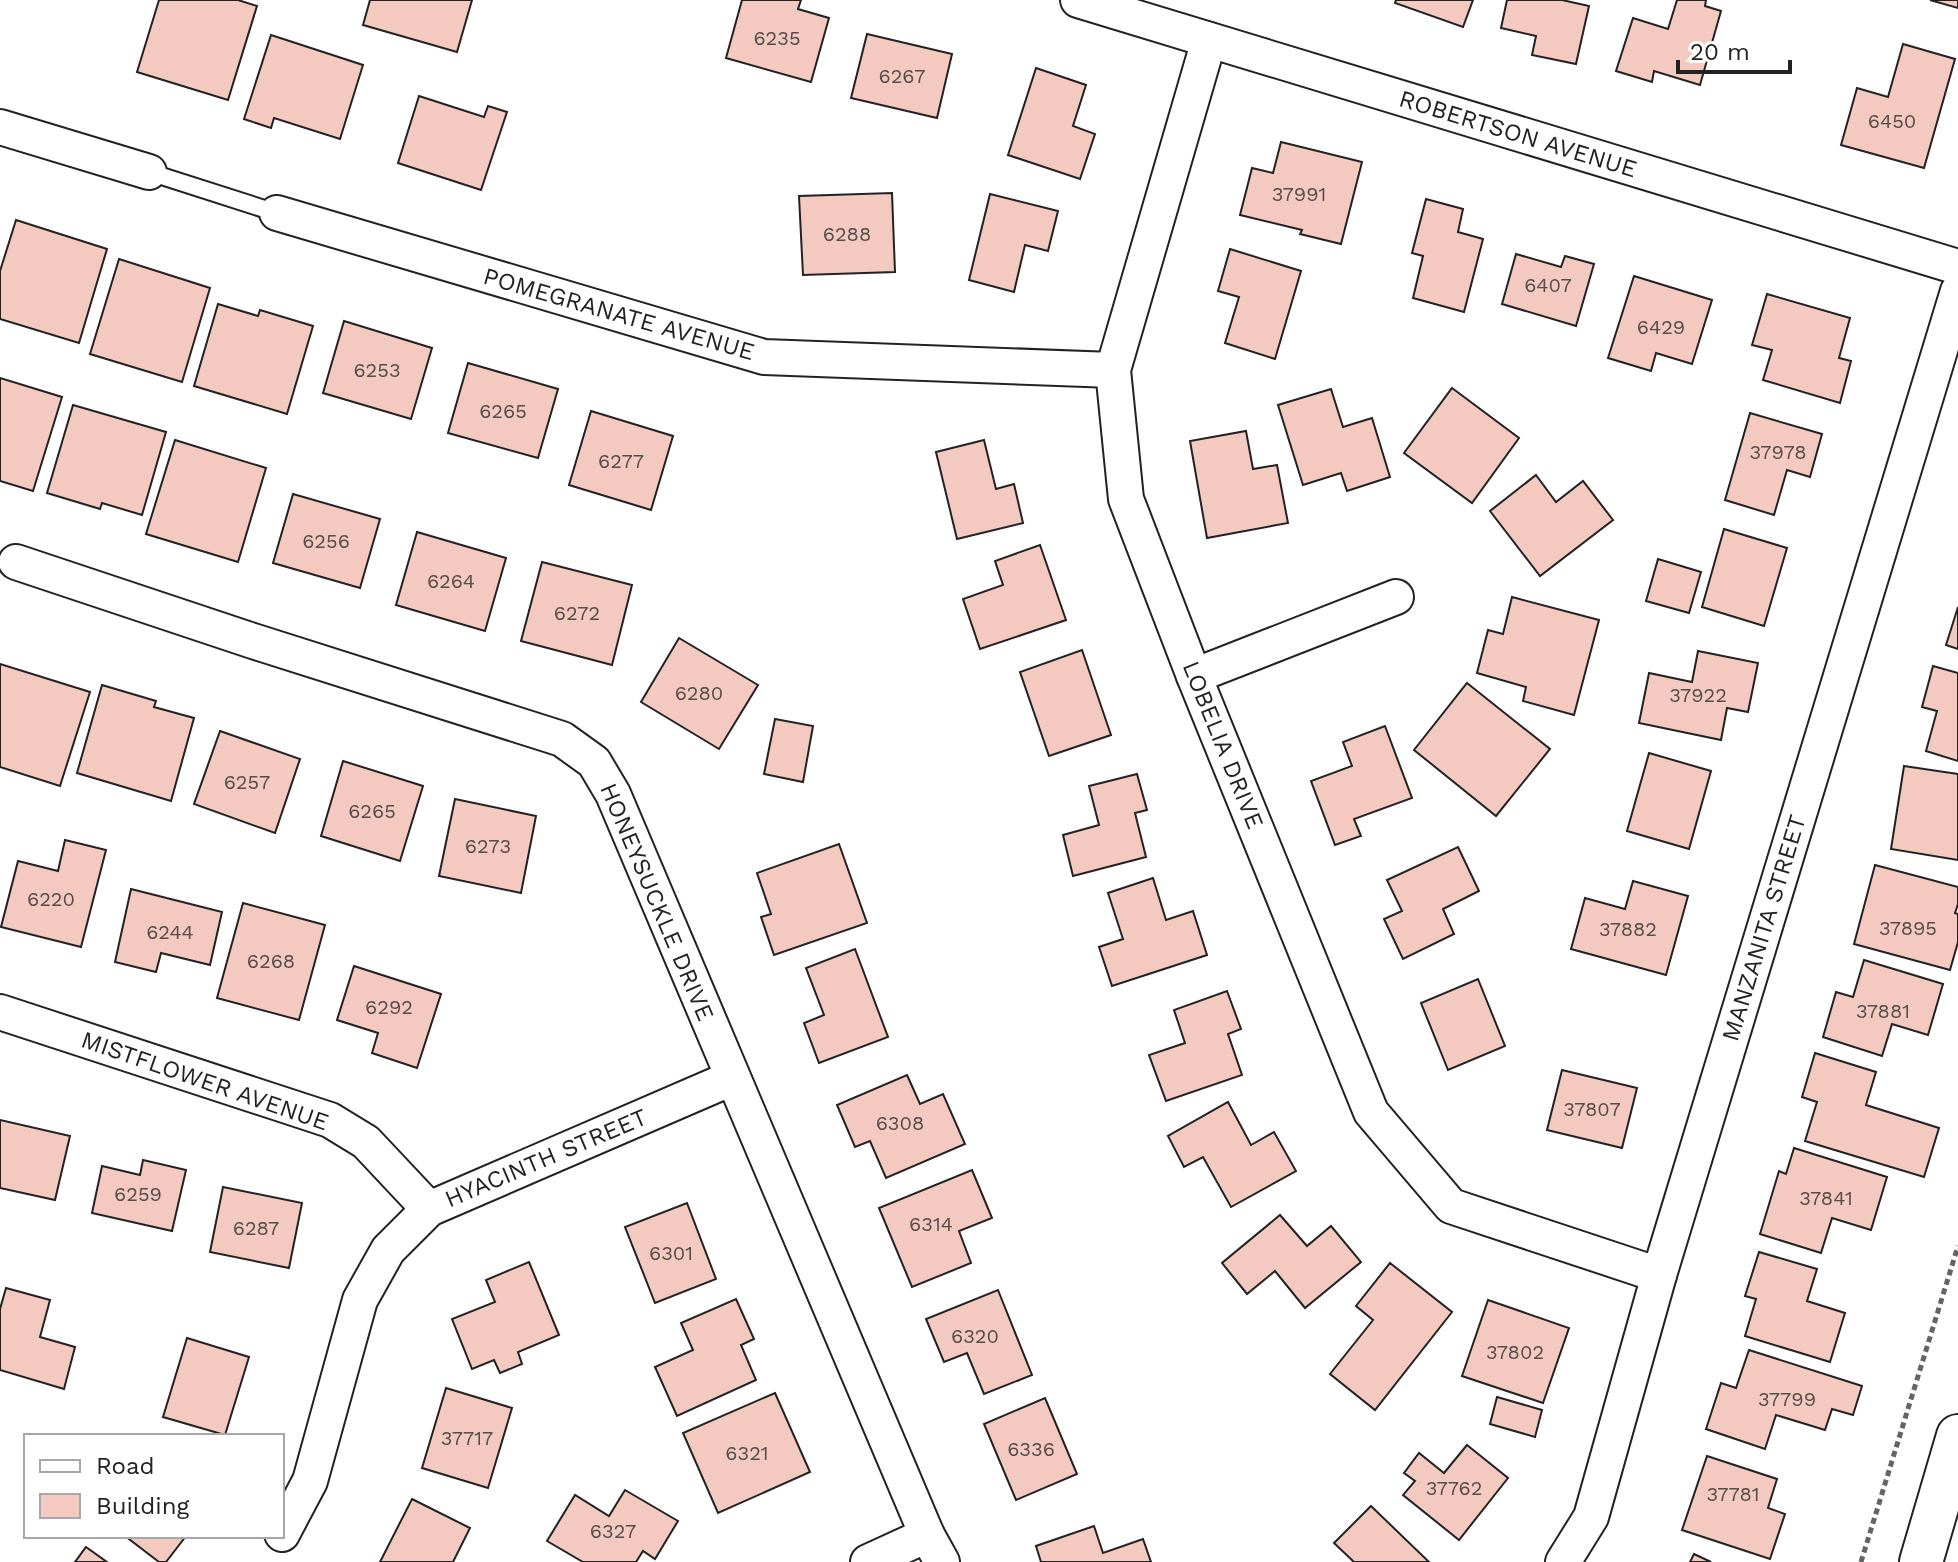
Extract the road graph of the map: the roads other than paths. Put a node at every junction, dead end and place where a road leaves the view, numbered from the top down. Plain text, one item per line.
1 (1078, 0) edge
2 (1209, 40) junction
3 (0, 127) edge
4 (149, 172) joint
5 (277, 213) joint
6 (1958, 267) edge
7 (1958, 291) edge
8 (1113, 370) junction
9 (8, 560) edge
10 (1396, 597) dead end
11 (1194, 676) junction
12 (0, 1012) edge
13 (732, 1078) junction
14 (429, 1209) junction
15 (1659, 1275) junction
16 (1958, 1436) edge
17 (284, 1531) edge
18 (280, 1538) edge
19 (935, 1549) edge
20 (267, 1562) edge
21 (868, 1562) edge
22 (1563, 1562) edge
23 (1921, 1562) edge

1 - 2 street, ROBERTSON AVENUE
2 - 6 street, ROBERTSON AVENUE
2 - 8 street, LOBELIA DRIVE
3 - 4 street
4 - 5 lane
5 - 8 street, POMEGRANATE AVENUE
7 - 15 street, MANZANITA STREET
8 - 11 street, LOBELIA DRIVE
9 - 13 street, HONEYSUCKLE DRIVE
10 - 11 street
11 - 15 street, LOBELIA DRIVE
12 - 14 street, MISTFLOWER AVENUE
13 - 14 street, HYACINTH STREET
13 - 19 street, HONEYSUCKLE DRIVE
14 - 17 street, HYACINTH STREET
15 - 22 street, MANZANITA STREET
16 - 23 street
18 - 20 street, HYACINTH STREET
19 - 21 street

